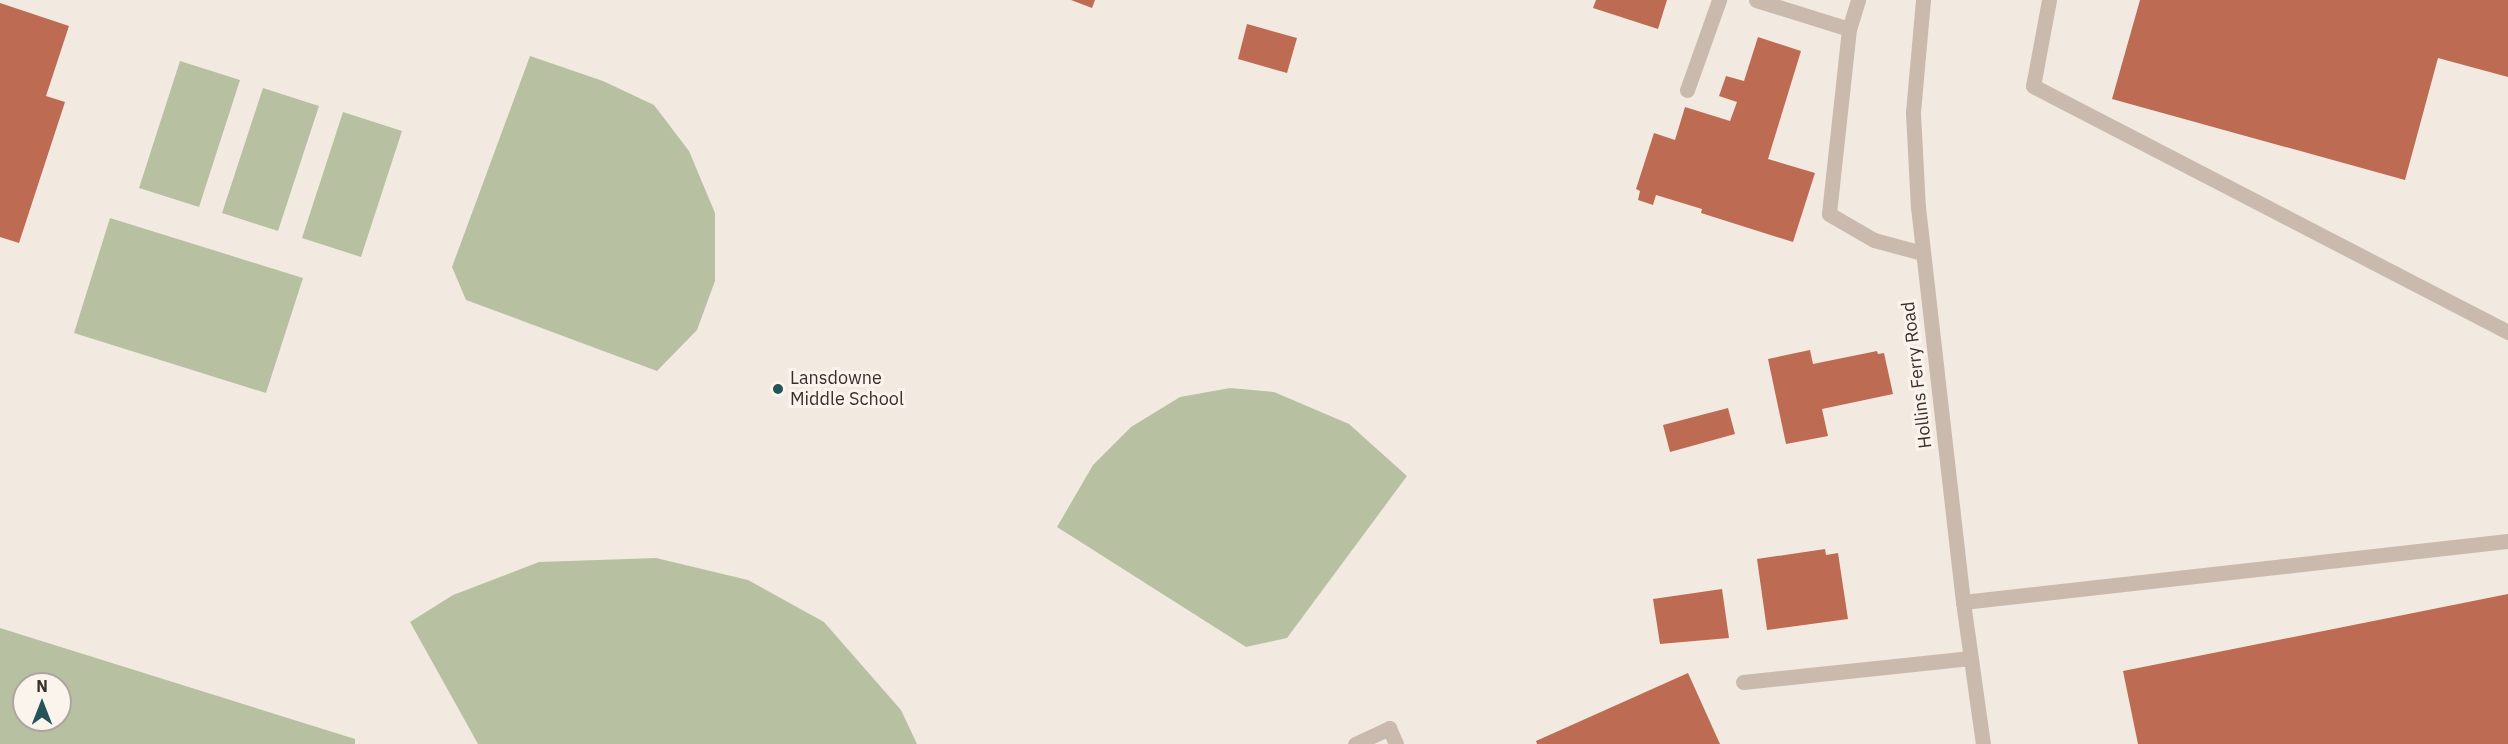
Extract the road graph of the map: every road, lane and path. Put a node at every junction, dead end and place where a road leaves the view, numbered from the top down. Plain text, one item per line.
1 (1719, 0) edge
2 (1756, 0) edge
3 (1858, 0) edge
4 (1923, 0) edge
5 (2049, 0) edge
6 (1849, 29) junction
7 (1687, 90) dead end
8 (1923, 253) junction
9 (2508, 332) edge
10 (2508, 541) edge
11 (1962, 602) junction
12 (1971, 658) junction
13 (1743, 682) dead end
14 (1355, 744) edge
15 (1396, 744) edge
16 (1983, 744) edge

1 - 7 street
2 - 6 street
3 - 6 street
4 - 8 street, Hollins Ferry Road
5 - 9 street
6 - 8 street
8 - 11 street, Hollins Ferry Road
10 - 11 street
11 - 12 street, Hollins Ferry Road
12 - 13 street
12 - 16 street, Hollins Ferry Road
14 - 15 street

